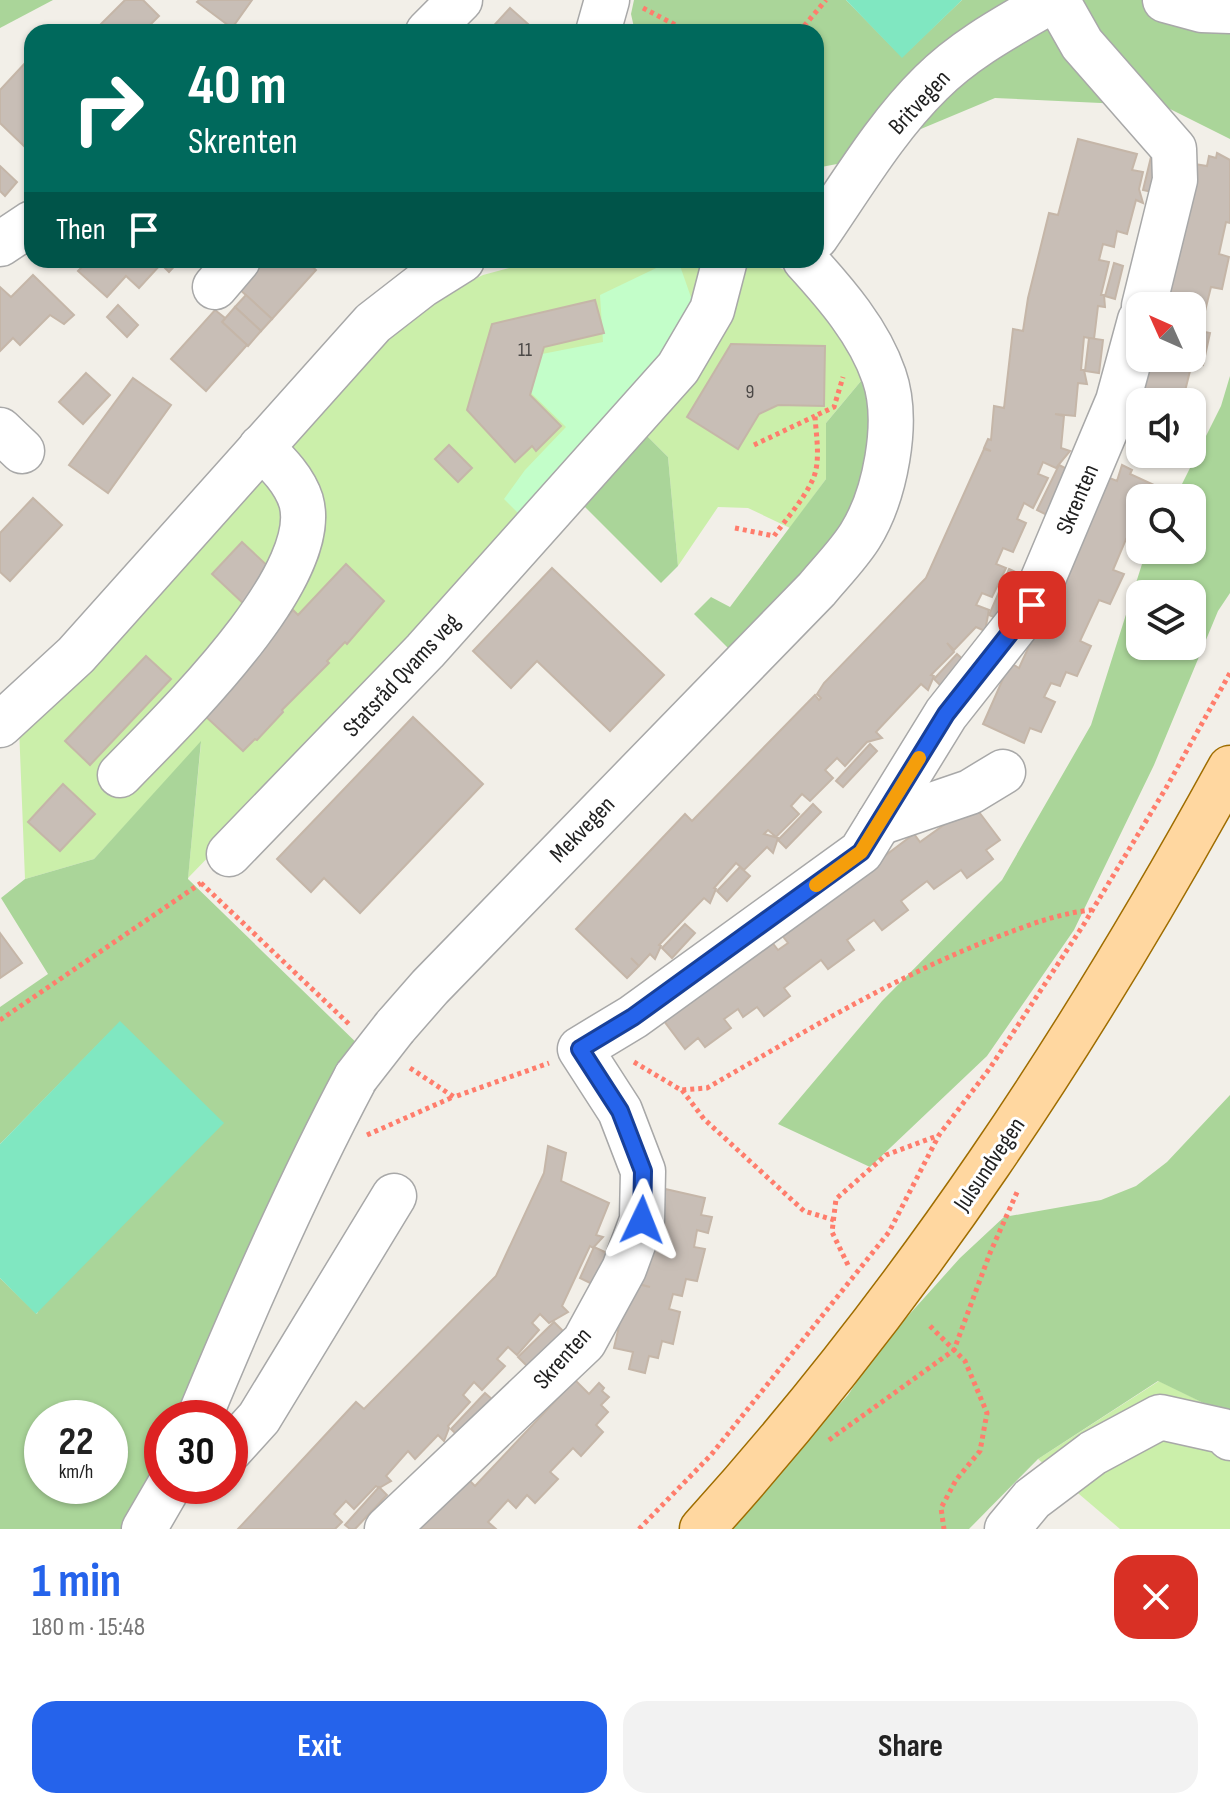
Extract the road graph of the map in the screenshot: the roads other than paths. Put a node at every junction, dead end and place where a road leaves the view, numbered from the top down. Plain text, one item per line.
1 (460, 0) edge
2 (1055, 0) edge
3 (1165, 0) edge
4 (624, 3) edge
5 (1230, 11) edge
6 (436, 24) edge
7 (605, 24) edge
8 (824, 226) edge
9 (24, 228) edge
10 (0, 244) edge
11 (449, 268) edge
12 (723, 268) edge
13 (812, 268) edge
14 (1147, 292) edge
15 (1126, 372) edge
16 (261, 447) junction
17 (0, 725) edge
18 (1230, 768) edge
19 (1003, 772) dead end
20 (120, 775) dead end
21 (879, 823) junction
22 (229, 854) road end
23 (394, 1196) dead end
24 (206, 1400) edge
25 (248, 1430) edge
26 (1230, 1438) edge
27 (159, 1504) edge
28 (144, 1529) edge
29 (387, 1529) edge
30 (702, 1529) edge
31 (1007, 1529) edge

1 - 6 street
2 - 8 street, Britvegen
2 - 14 street
3 - 5 street
4 - 7 street
9 - 10 street
11 - 16 street
12 - 22 street, Statsråd Qvams veg
13 - 24 street, Mekvegen, bridge
15 - 21 street, Skrenten
16 - 17 street
16 - 20 street
18 - 30 main road, Julsundvegen
19 - 21 street
21 - 29 street, Skrenten
23 - 25 street
26 - 31 street
27 - 28 street

